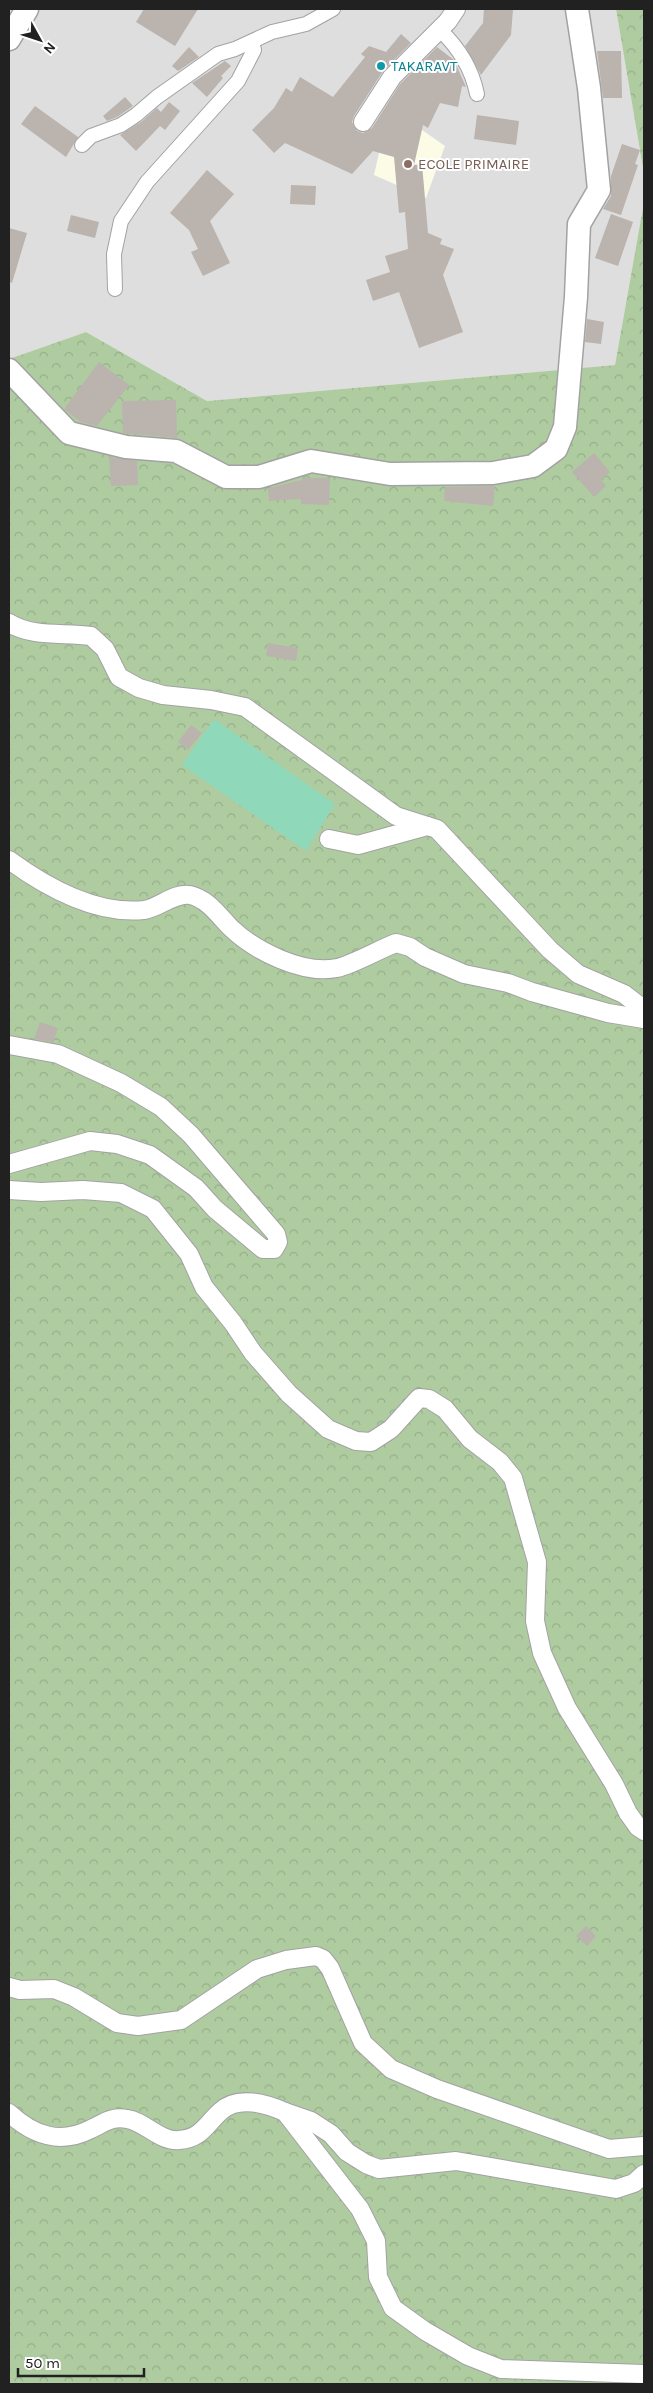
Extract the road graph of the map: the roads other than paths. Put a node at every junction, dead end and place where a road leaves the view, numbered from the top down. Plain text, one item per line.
1 (27, 9) edge
2 (333, 9) edge
3 (456, 9) edge
4 (577, 9) edge
5 (440, 30) junction
6 (9, 39) edge
7 (252, 42) junction
8 (477, 94) dead end
9 (363, 122) dead end
10 (82, 145) dead end
11 (115, 289) dead end
12 (9, 370) edge
13 (9, 623) edge
14 (428, 826) junction
15 (330, 839) dead end
16 (9, 860) edge
17 (644, 1015) edge
18 (644, 1019) edge
19 (9, 1045) edge
20 (9, 1164) edge
21 (9, 1190) edge
22 (644, 1831) edge
23 (9, 1987) edge
24 (285, 2112) junction
25 (9, 2113) edge
26 (644, 2146) edge
27 (644, 2174) edge
28 (644, 2374) edge

1 - 6 street
2 - 7 street
3 - 5 street
4 - 12 street
5 - 8 street
5 - 9 street
7 - 10 street
7 - 11 street
13 - 14 street
14 - 15 street
14 - 17 street
16 - 18 street
19 - 20 street
21 - 22 street
23 - 26 street
24 - 25 street
24 - 27 street
24 - 28 street

